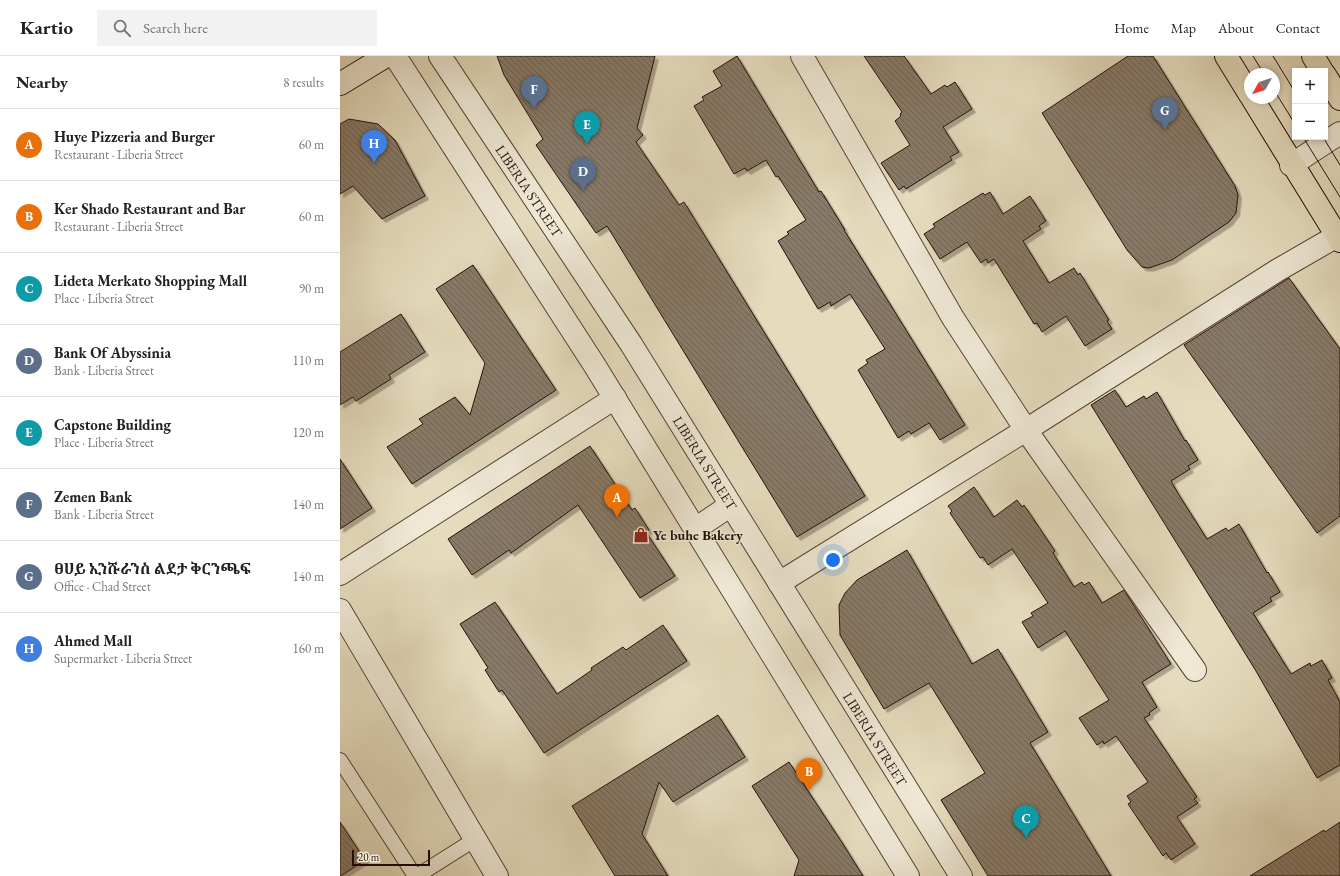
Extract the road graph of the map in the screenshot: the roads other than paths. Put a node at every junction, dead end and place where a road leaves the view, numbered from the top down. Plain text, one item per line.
1 (386, 56) edge
2 (396, 56) edge
3 (440, 56) edge
4 (802, 56) edge
5 (1226, 56) edge
6 (1313, 56) edge
7 (1320, 68) edge
8 (1328, 80) edge
9 (340, 84) edge
10 (1244, 85) edge
11 (1340, 99) edge
12 (1256, 104) edge
13 (1340, 133) edge
14 (1292, 165) junction
15 (1338, 238) edge
16 (615, 398) junction
17 (1026, 430) junction
18 (731, 505) junction
19 (695, 529) junction
20 (340, 574) edge
21 (779, 583) junction
22 (340, 610) edge
23 (1195, 670) dead end
24 (340, 760) edge
25 (474, 840) junction
26 (957, 875) edge
27 (416, 876) edge
28 (497, 876) edge
29 (908, 876) edge

1 - 9 street
2 - 16 street
3 - 18 street, LIBERIA STREET
4 - 17 street
5 - 10 main road
6 - 7 main road
8 - 11 main road
12 - 14 main road
13 - 14 street
14 - 15 main road
15 - 17 street
16 - 19 street
16 - 20 street
17 - 21 street
17 - 23 street
18 - 19 street
18 - 21 street, LIBERIA STREET
19 - 29 street
21 - 26 street, LIBERIA STREET
22 - 25 street
24 - 27 lane
25 - 27 lane
25 - 28 street

